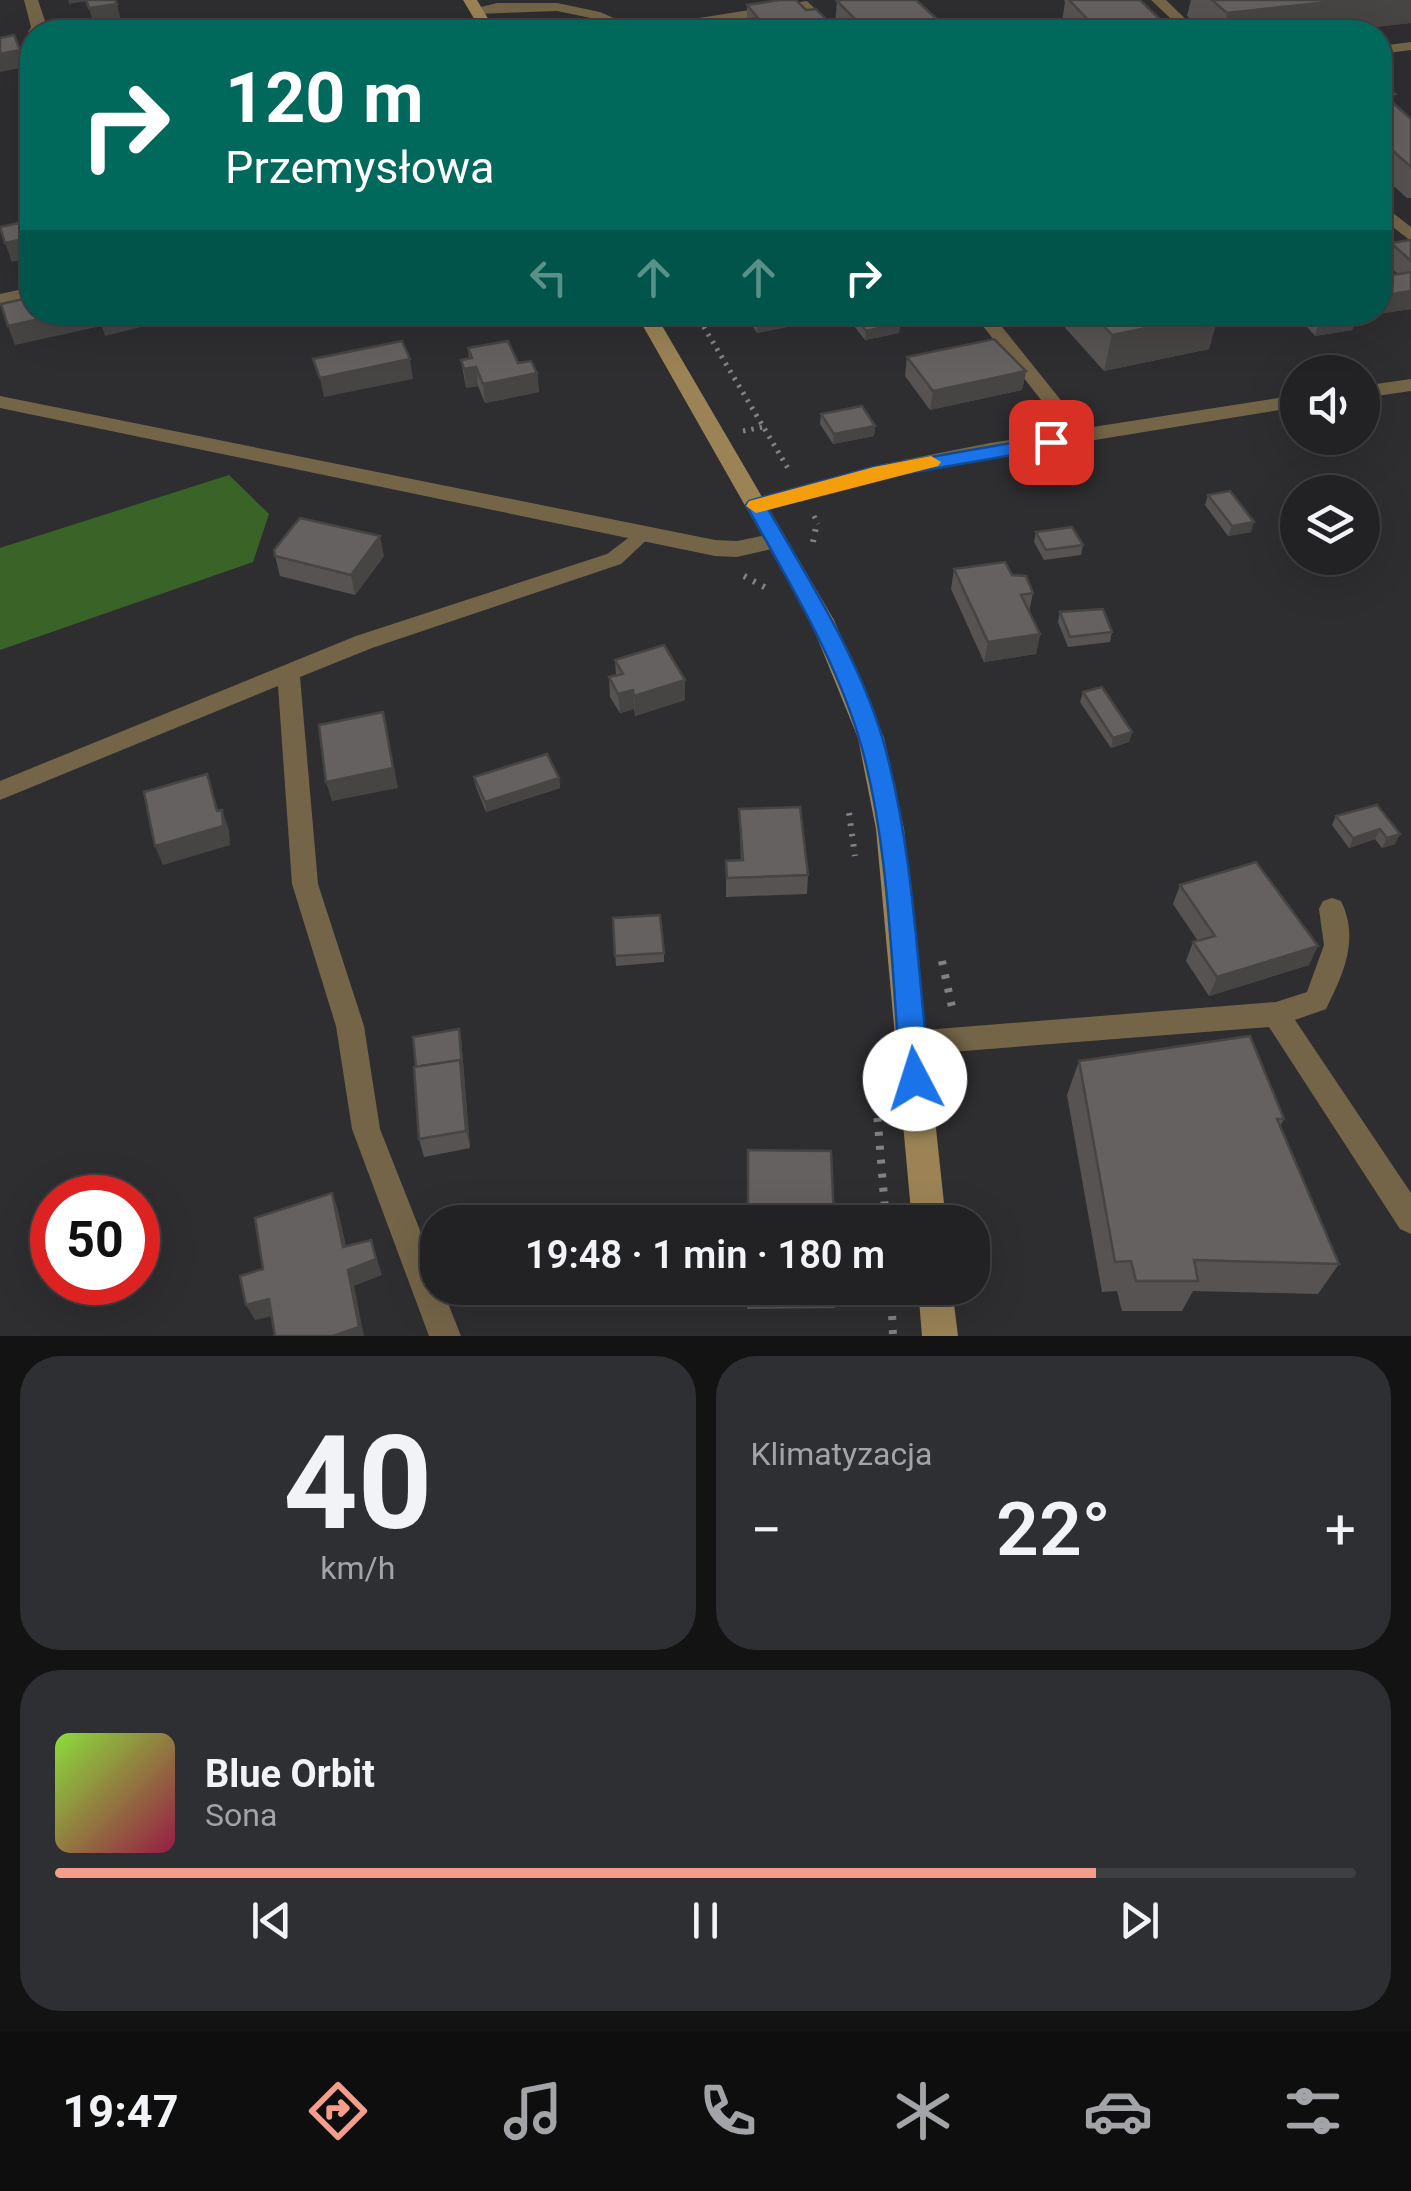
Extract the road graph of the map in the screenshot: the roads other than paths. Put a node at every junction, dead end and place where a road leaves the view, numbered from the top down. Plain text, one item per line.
1 (571, 0) edge
2 (1158, 0) edge
3 (473, 5) edge
4 (554, 6) junction
5 (608, 20) edge
6 (714, 20) edge
7 (821, 20) edge
8 (1179, 20) edge
9 (1392, 219) edge
10 (1411, 236) edge
11 (652, 325) edge
12 (990, 325) edge
13 (1411, 385) edge
14 (1380, 389) edge
15 (0, 402) edge
16 (1280, 405) edge
17 (1081, 438) junction
18 (756, 505) junction
19 (644, 534) junction
20 (776, 541) junction
21 (288, 675) junction
22 (0, 792) edge
23 (1332, 910) dead end
24 (1276, 1014) junction
25 (912, 1043) junction
26 (927, 1205) edge
27 (1411, 1219) edge
28 (937, 1305) edge
29 (445, 1336) edge
30 (940, 1336) edge

1 - 4 lane
2 - 8 lane
3 - 4 lane
4 - 5 lane
6 - 7 lane
9 - 10 lane
11 - 18 main road
12 - 17 lane
13 - 14 street
15 - 19 street
16 - 17 street
17 - 18 street
18 - 20 main road
19 - 20 street
19 - 21 lane
20 - 25 main road
21 - 22 lane
21 - 29 lane
23 - 24 lane
24 - 25 lane
24 - 27 lane
25 - 26 main road
28 - 30 main road

